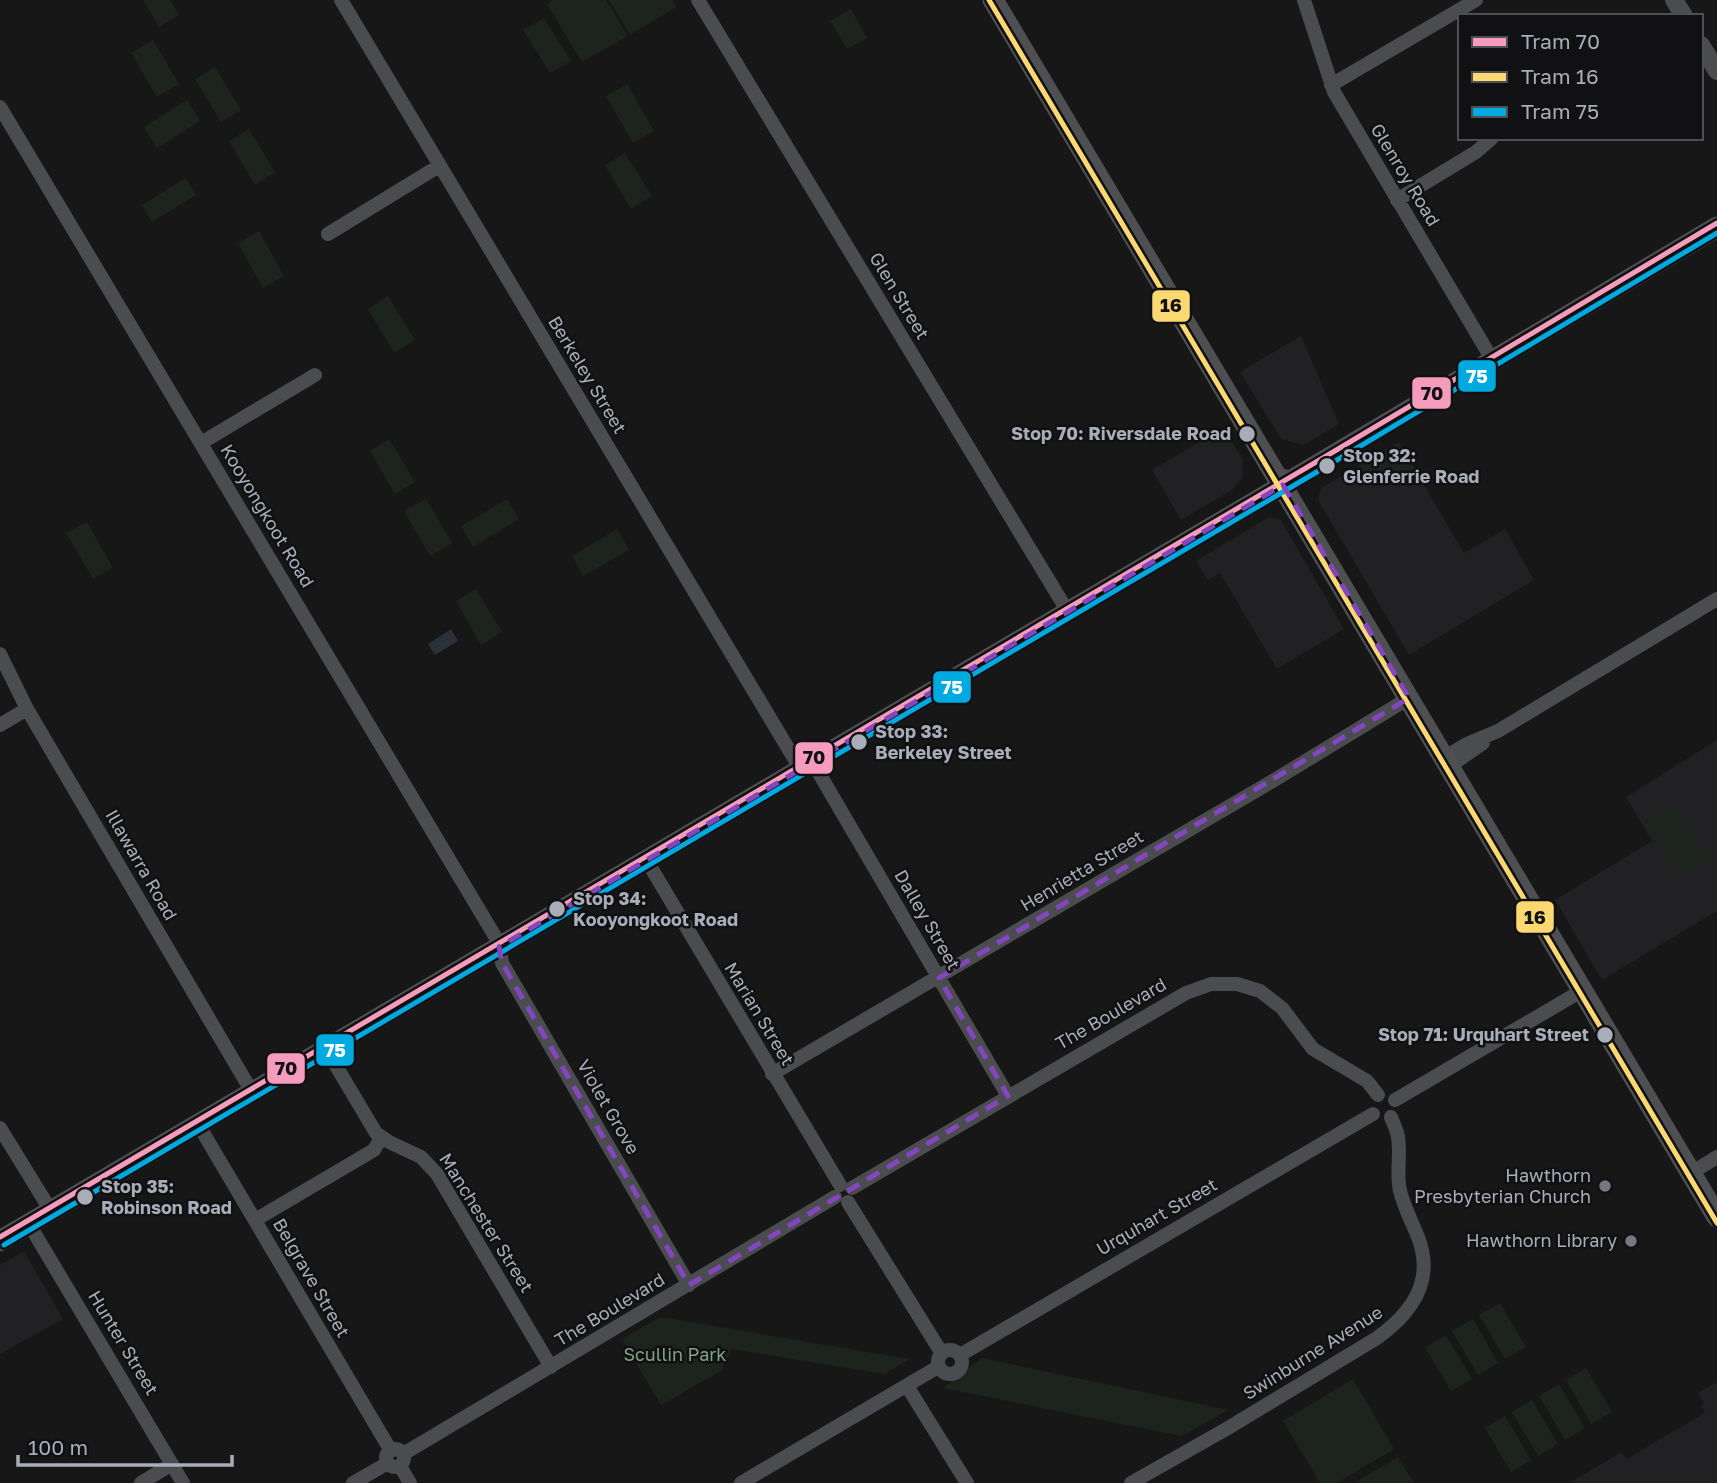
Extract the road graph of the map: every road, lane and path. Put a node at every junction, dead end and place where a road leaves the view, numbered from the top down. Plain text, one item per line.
1 (341, 0) edge
2 (698, 0) edge
3 (993, 0) edge
4 (1304, 0) edge
5 (1476, 0) edge
6 (1703, 48) edge
7 (1717, 71) edge
8 (1331, 85) junction
9 (0, 107) edge
10 (1490, 140) edge
11 (439, 166) junction
12 (1397, 200) junction
13 (1717, 227) edge
14 (328, 234) dead end
15 (1493, 361) junction
16 (315, 375) dead end
17 (201, 443) junction
18 (1283, 485) junction
19 (1717, 599) edge
20 (1068, 612) junction
21 (0, 654) edge
22 (1409, 698) junction
23 (27, 709) junction
24 (0, 725) edge
25 (1447, 762) junction
26 (807, 766) junction
27 (647, 861) junction
28 (499, 947) junction
29 (939, 978) junction
30 (1583, 990) junction
31 (326, 1049) junction
32 (772, 1074) junction
33 (252, 1093) junction
34 (1378, 1095) junction
35 (1008, 1096) junction
36 (1395, 1100) junction
37 (1373, 1114) junction
38 (1391, 1117) junction
39 (198, 1125) junction
40 (0, 1128) edge
41 (381, 1138) junction
42 (1717, 1157) edge
43 (1691, 1173) junction
44 (844, 1193) junction
45 (51, 1211) junction
46 (1717, 1217) edge
47 (255, 1220) junction
48 (29, 1224) junction
49 (0, 1241) edge
50 (689, 1285) junction
51 (960, 1354) junction
52 (940, 1360) junction
53 (551, 1367) junction
54 (907, 1386) junction
55 (395, 1458) junction
56 (172, 1464) junction
57 (141, 1483) edge
58 (183, 1483) edge
59 (353, 1483) edge
60 (410, 1483) edge
61 (741, 1483) edge
62 (967, 1483) edge
63 (1131, 1483) edge

1 - 11 street, Berkeley Street
2 - 20 street, Glen Street
3 - 18 main road
4 - 8 street, Glenroy Road
5 - 8 street
6 - 7 street
8 - 12 street, Glenroy Road
9 - 17 street, Kooyongkoot Road
10 - 12 street
11 - 14 street
11 - 26 street, Berkeley Street
12 - 15 street, Glenroy Road
13 - 15 main road
15 - 18 main road
16 - 17 street
17 - 28 street, Kooyongkoot Road
18 - 20 main road
18 - 22 main road
19 - 25 street
20 - 26 main road
21 - 23 street, Illawarra Road
22 - 25 main road
22 - 29 street, Henrietta Street
23 - 24 street
23 - 33 street, Illawarra Road
25 - 30 main road
26 - 27 main road
26 - 29 street, Dalley Street
27 - 28 main road
27 - 32 street, Marian Street
28 - 31 main road
28 - 50 street, Violet Grove
29 - 32 street, Henrietta Street
29 - 35 street, Dalley Street
30 - 36 street
30 - 43 main road
31 - 33 main road
31 - 41 street, Manchester Street
32 - 44 street, Marian Street
33 - 39 main road
34 - 35 street, The Boulevard
34 - 36 street
34 - 37 street
35 - 44 street, The Boulevard
36 - 38 street
37 - 38 street
37 - 51 street, Urquhart Street
38 - 63 street, Swinburne Avenue
39 - 45 main road
39 - 47 street, Belgrave Street
40 - 45 street
41 - 47 street
41 - 53 street, Manchester Street
42 - 43 street
43 - 46 main road
44 - 50 street, The Boulevard
44 - 52 street, Marian Street
45 - 48 main road
47 - 55 street, Belgrave Street
48 - 49 main road
48 - 56 street, Hunter Street
50 - 53 street, The Boulevard
51 - 52 street
51 - 52 street
52 - 54 street
53 - 55 street, The Boulevard
54 - 61 street
54 - 62 street
55 - 59 street, The Boulevard
55 - 60 street, Belgrave Street
56 - 57 street
56 - 58 street, Hunter Street

